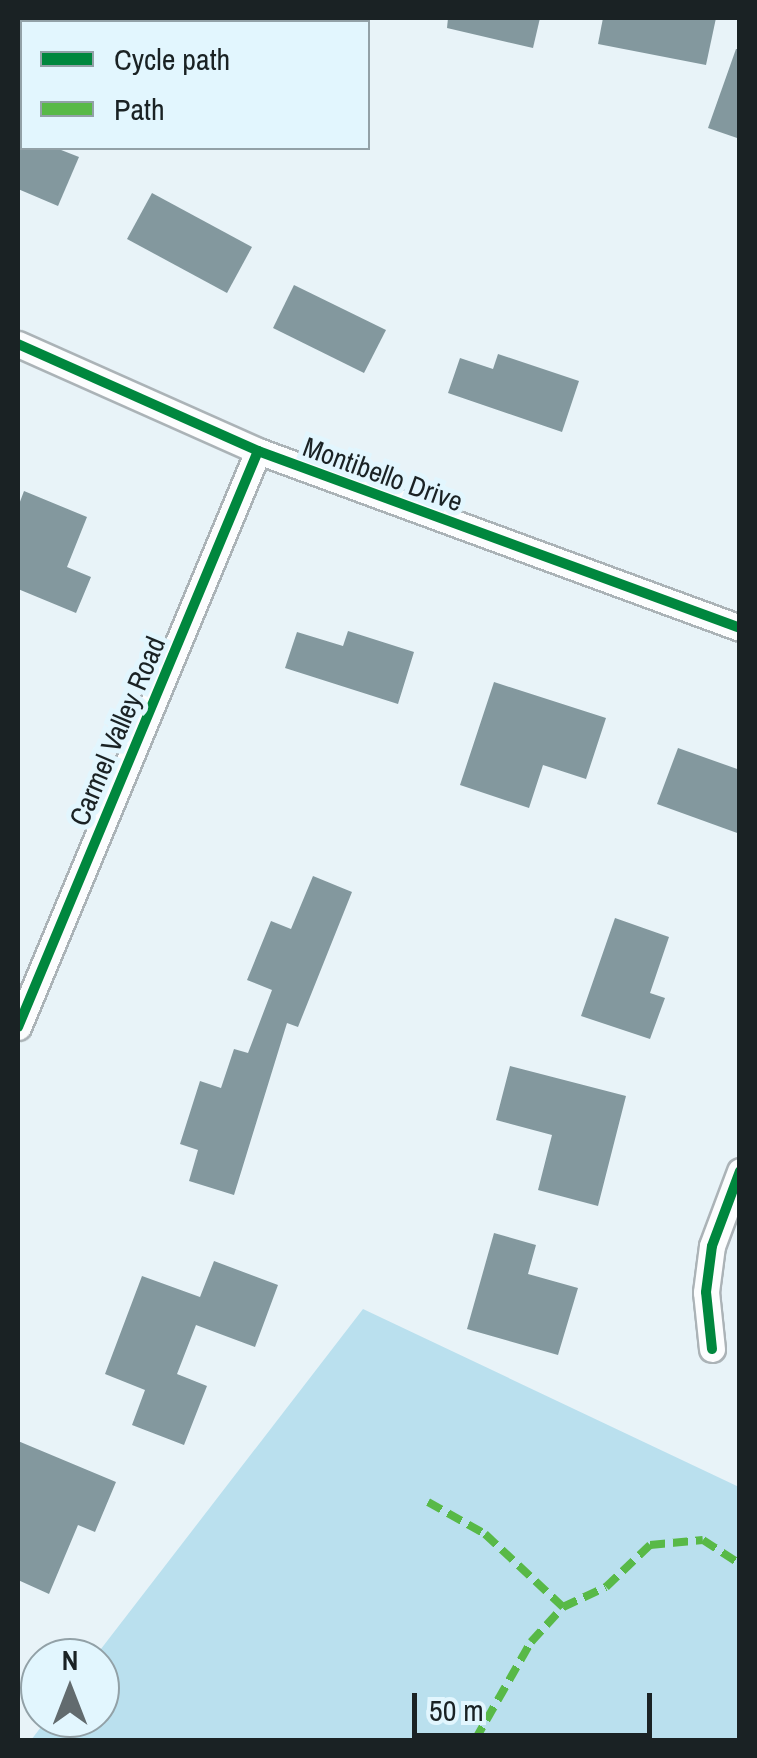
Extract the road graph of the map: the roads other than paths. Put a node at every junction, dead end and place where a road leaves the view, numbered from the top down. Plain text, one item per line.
1 (18, 344) edge
2 (258, 451) junction
3 (740, 628) edge
4 (18, 1027) edge
5 (740, 1171) edge
6 (712, 1350) dead end

1 - 2 street, Montibello Drive
2 - 3 street, Montibello Drive
2 - 4 street, Carmel Valley Road
5 - 6 street

